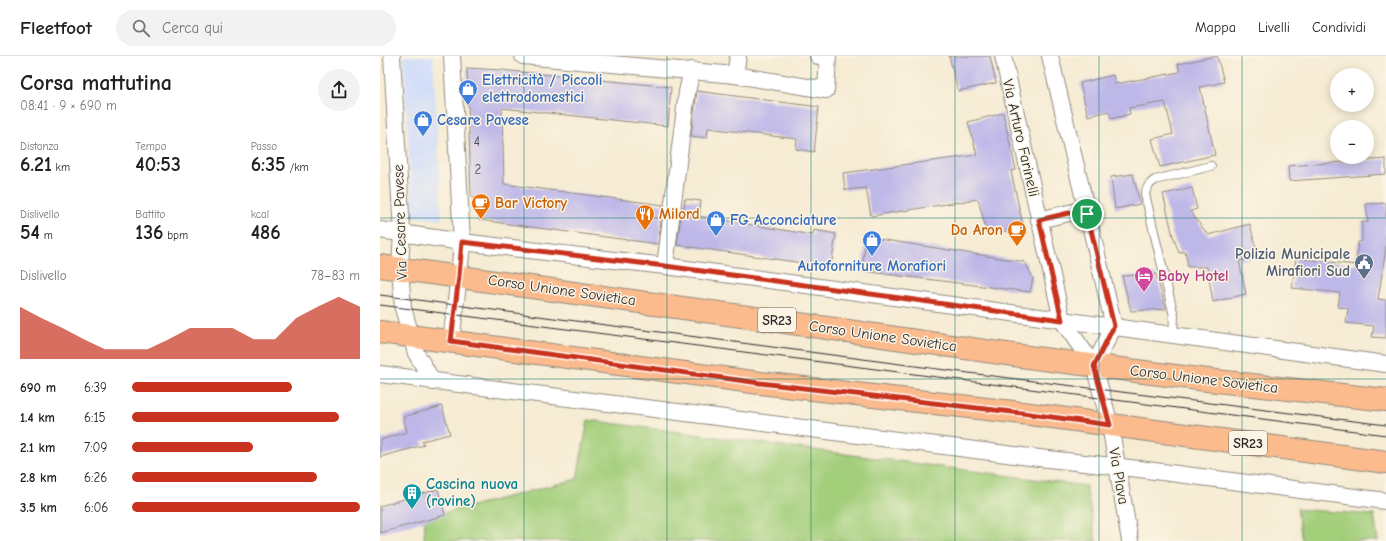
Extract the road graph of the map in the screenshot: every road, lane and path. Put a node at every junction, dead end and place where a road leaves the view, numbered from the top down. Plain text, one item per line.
1 (392, 56) edge
2 (452, 56) edge
3 (523, 56) edge
4 (738, 56) edge
5 (818, 56) edge
6 (1003, 56) edge
7 (1050, 56) edge
8 (692, 70) junction
9 (735, 75) junction
10 (1211, 166) dead end
11 (1086, 209) junction
12 (1039, 220) junction
13 (380, 230) edge
14 (402, 233) junction
15 (462, 242) junction
16 (390, 266) edge
17 (665, 266) junction
18 (459, 276) junction
19 (1062, 320) junction
20 (1114, 326) junction
21 (380, 332) edge
22 (1173, 334) junction
23 (411, 336) junction
24 (451, 341) junction
25 (1386, 364) edge
26 (1094, 366) junction
27 (380, 374) edge
28 (433, 382) junction
29 (1386, 400) edge
30 (1110, 425) junction
31 (1386, 462) edge
32 (1118, 467) junction
33 (1386, 501) edge
34 (1130, 541) edge

1 - 14 street, Via Cesare Pavese
2 - 15 street
3 - 8 street
4 - 9 street
5 - 9 street
6 - 12 street, Via Arturo Farinelli
7 - 11 street
8 - 9 street
8 - 17 street
10 - 22 lane
11 - 12 street
11 - 20 street
12 - 19 street, Via Arturo Farinelli
13 - 14 street
14 - 15 street
14 - 16 street, Via Cesare Pavese
15 - 17 street
15 - 18 street
16 - 18 main road, Corso Unione Sovietica / SR23
16 - 23 street, Via Cesare Pavese
17 - 19 street
18 - 24 street
18 - 26 main road, Corso Unione Sovietica / SR23
19 - 20 street
19 - 26 street, Via Arturo Farinelli
20 - 22 street
20 - 26 street
21 - 23 main road, SR23
22 - 25 street
23 - 24 main road, SR23
23 - 28 street, Via Cesare Pavese
24 - 30 main road, SR23
26 - 29 main road, Corso Unione Sovietica / SR23
26 - 30 street, Via Plava
27 - 28 street
28 - 32 street
30 - 31 main road, SR23
30 - 32 street, Via Plava
32 - 33 street
32 - 34 street, Via Plava

